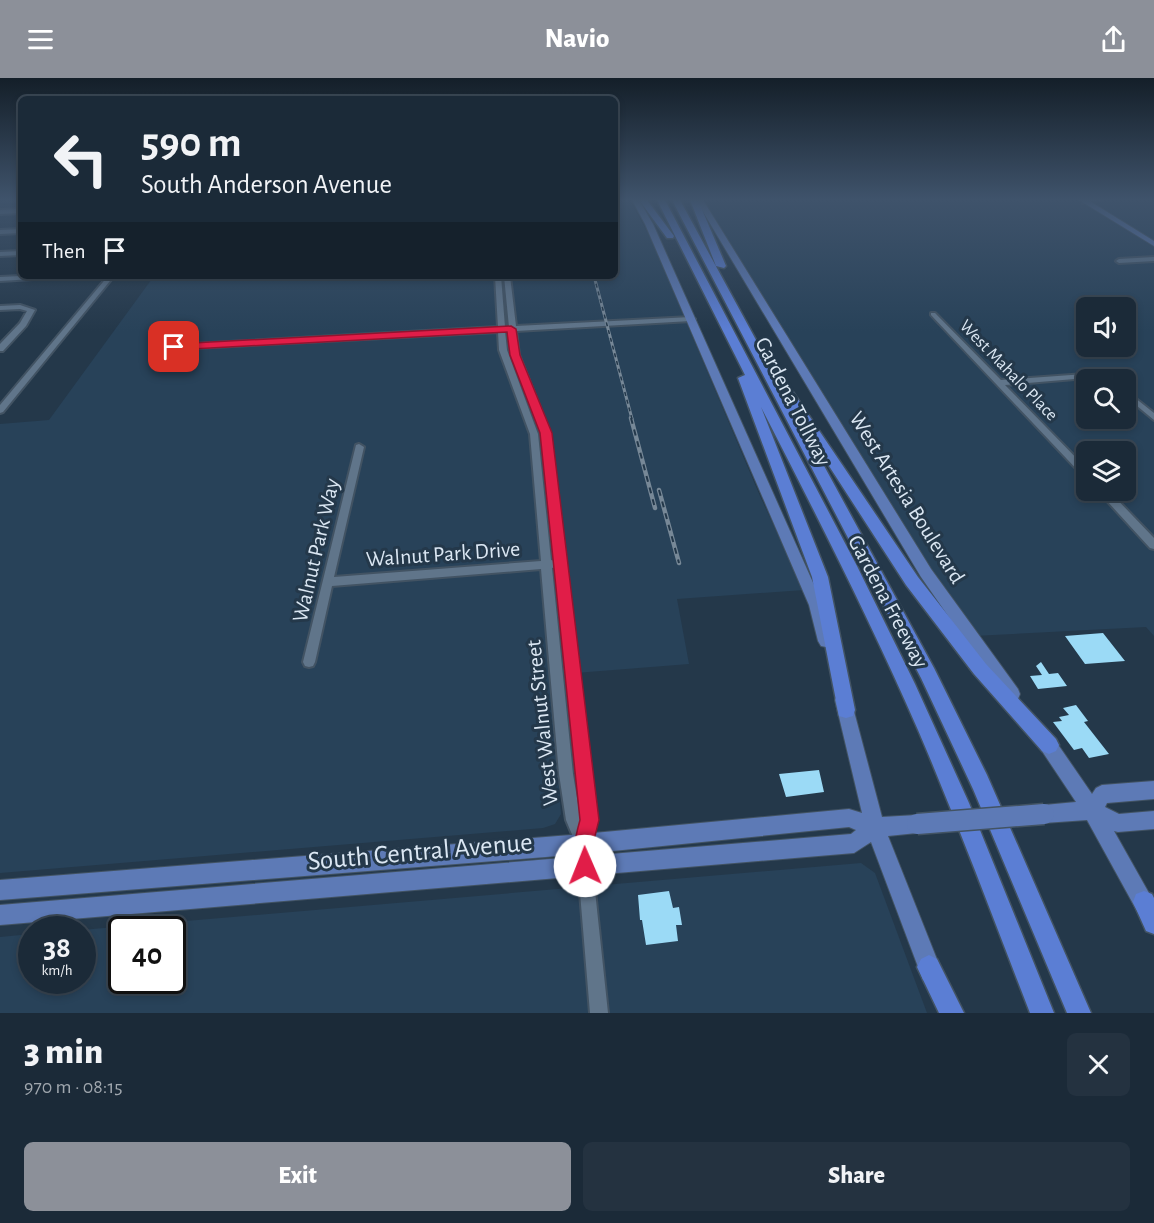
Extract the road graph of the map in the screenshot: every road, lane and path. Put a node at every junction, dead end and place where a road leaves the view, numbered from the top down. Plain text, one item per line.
1 (658, 244) edge
2 (676, 244) edge
3 (683, 244) edge
4 (690, 244) edge
5 (691, 244) edge
6 (699, 244) edge
7 (712, 244) edge
8 (725, 244) edge
9 (18, 253) edge
10 (0, 254) edge
11 (1154, 259) edge
12 (1119, 261) dead end
13 (18, 278) edge
14 (0, 279) edge
15 (109, 279) edge
16 (498, 279) edge
17 (507, 279) edge
18 (709, 293) junction
19 (731, 302) junction
20 (0, 308) edge
21 (933, 314) dead end
22 (692, 320) junction
23 (506, 330) junction
24 (730, 335) junction
25 (749, 336) junction
26 (0, 339) edge
27 (9, 339) junction
28 (156, 348) dead end
29 (0, 349) edge
30 (1076, 377) edge
31 (998, 382) junction
32 (1136, 401) edge
33 (0, 410) edge
34 (1154, 417) edge
35 (359, 447) dead end
36 (1076, 464) edge
37 (836, 501) junction
38 (1112, 501) edge
39 (1154, 545) edge
40 (554, 564) junction
41 (328, 582) junction
42 (876, 623) junction
43 (309, 662) dead end
44 (846, 710) junction
45 (1049, 745) junction
46 (1154, 790) edge
47 (1092, 810) junction
48 (1154, 820) edge
49 (757, 826) junction
50 (875, 828) junction
51 (583, 844) junction
52 (770, 850) junction
53 (585, 866) junction
54 (164, 877) junction
55 (31, 887) junction
56 (0, 890) edge
57 (156, 902) junction
58 (32, 912) junction
59 (0, 915) edge
60 (1151, 916) edge
61 (929, 967) joint
62 (599, 1013) edge
63 (950, 1013) edge
64 (1042, 1013) edge
65 (1079, 1013) edge

1 - 22 main road
2 - 18 highway
3 - 18 highway, Gardena Freeway
4 - 42 highway, Gardena Tollway
5 - 37 highway, Gardena Tollway
6 - 19 highway, Gardena Freeway
7 - 19 highway
8 - 45 main road, West Artesia Boulevard
9 - 10 street
11 - 12 street
13 - 14 street
15 - 33 street
16 - 23 street, West Walnut Street
17 - 23 street, West Walnut Street
18 - 24 highway, Gardena Freeway
19 - 25 highway, Gardena Freeway
20 - 27 street
21 - 31 street, West Mahalo Place
22 - 23 street
22 - 44 main road
23 - 28 street
23 - 40 street, West Walnut Street
24 - 42 highway, Gardena Freeway
24 - 44 highway
25 - 37 highway, Gardena Freeway
25 - 45 highway
26 - 27 street
27 - 29 street
30 - 31 street
31 - 36 street, West Mahalo Place
32 - 34 street
35 - 41 street, Walnut Park Way
37 - 65 highway, Gardena Freeway
38 - 39 street
40 - 41 street, Walnut Park Drive
40 - 51 street, West Walnut Street
41 - 43 street, Walnut Park Way
42 - 64 highway, Gardena Freeway
44 - 50 main road
45 - 47 main road, West Artesia Boulevard
46 - 47 main road
47 - 48 main road
47 - 50 main road, South Central Avenue, bridge
47 - 60 main road, West Artesia Boulevard
49 - 50 main road, South Central Avenue
49 - 51 main road, South Central Avenue
49 - 52 main road
50 - 52 main road, South Central Avenue
50 - 61 main road
51 - 53 street, West Walnut Street
51 - 54 main road, South Central Avenue
52 - 53 main road, South Central Avenue
53 - 57 main road, South Central Avenue
53 - 62 street, West Walnut Street
54 - 55 main road, South Central Avenue
54 - 57 main road
55 - 56 main road, South Central Avenue
55 - 58 main road
57 - 58 main road, South Central Avenue
58 - 59 main road, South Central Avenue
61 - 63 highway

